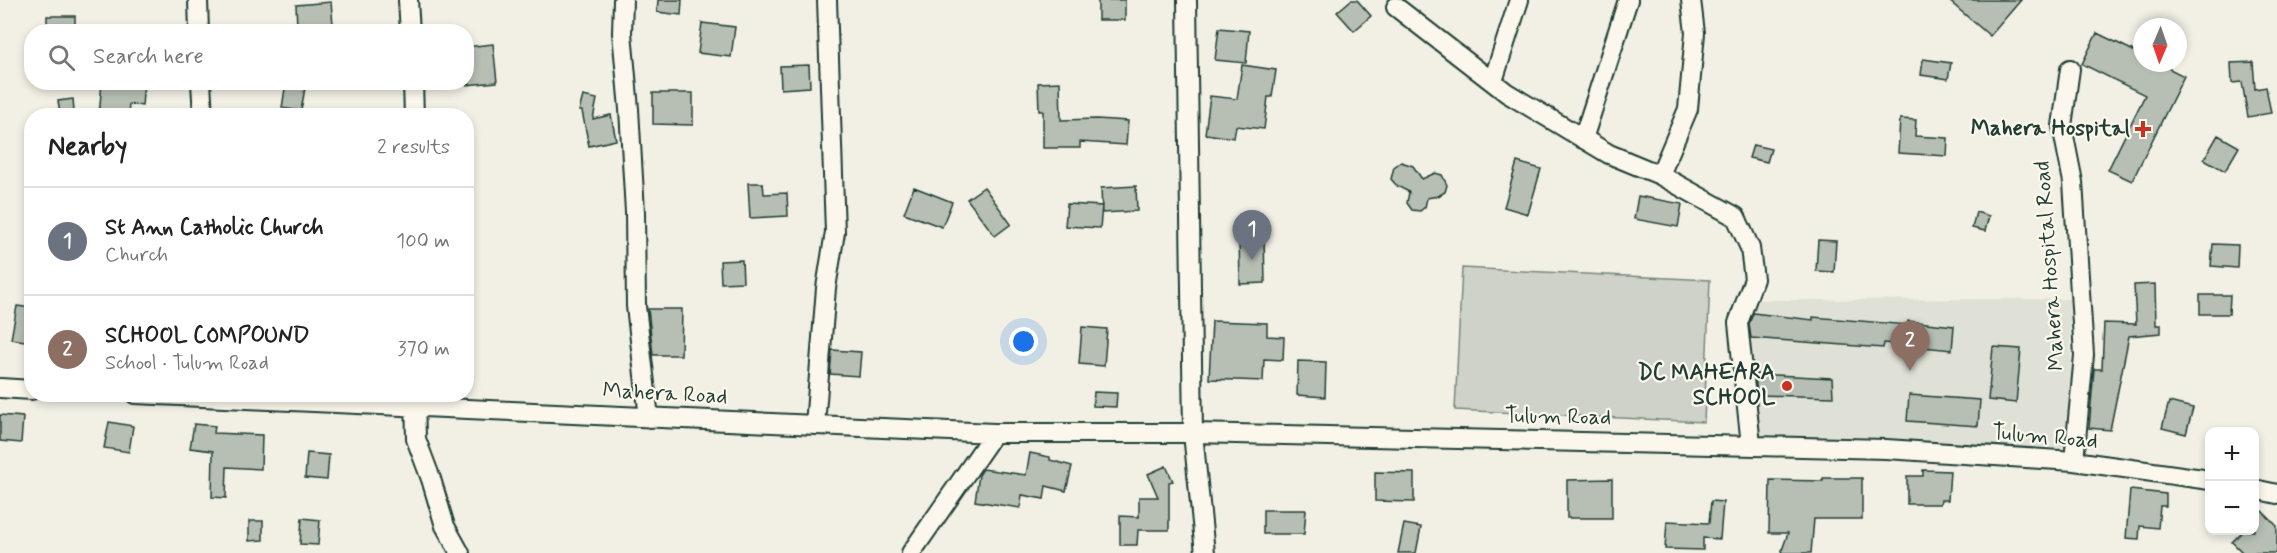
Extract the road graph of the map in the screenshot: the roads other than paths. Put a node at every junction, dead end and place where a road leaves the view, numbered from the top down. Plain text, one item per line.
1 (198, 0) edge
2 (408, 0) edge
3 (623, 0) edge
4 (827, 0) edge
5 (1186, 0) edge
6 (1519, 0) edge
7 (1628, 0) edge
8 (1691, 0) edge
9 (1396, 7) dead end
10 (198, 24) edge
11 (410, 24) edge
12 (2070, 69) dead end
13 (1493, 81) junction
14 (201, 90) edge
15 (413, 90) edge
16 (203, 108) edge
17 (414, 108) edge
18 (1583, 139) junction
19 (1660, 175) junction
20 (0, 388) edge
21 (24, 390) edge
22 (415, 402) edge
23 (441, 402) edge
24 (649, 418) junction
25 (815, 425) junction
26 (994, 433) junction
27 (1193, 433) junction
28 (1751, 445) junction
29 (2074, 461) junction
30 (2205, 479) edge
31 (2259, 490) edge
32 (2277, 494) edge
33 (460, 553) edge
34 (911, 553) edge
35 (1205, 553) edge

1 - 10 street
2 - 11 street
3 - 24 street
4 - 25 street
5 - 27 street
6 - 13 street
7 - 18 street
8 - 19 street
9 - 13 street
12 - 29 street, Mahera Hospital Road
13 - 18 street
14 - 16 street
15 - 17 street
18 - 19 street
19 - 28 street
20 - 21 street
22 - 33 street
23 - 24 street, Mahera Road
24 - 25 street, Mahera Road
25 - 26 street, Mahera Road
26 - 27 street, Mahera Road
26 - 34 street
27 - 28 street, Tulum Road
27 - 35 street
28 - 29 street, Tulum Road
29 - 30 street, Tulum Road
31 - 32 street

